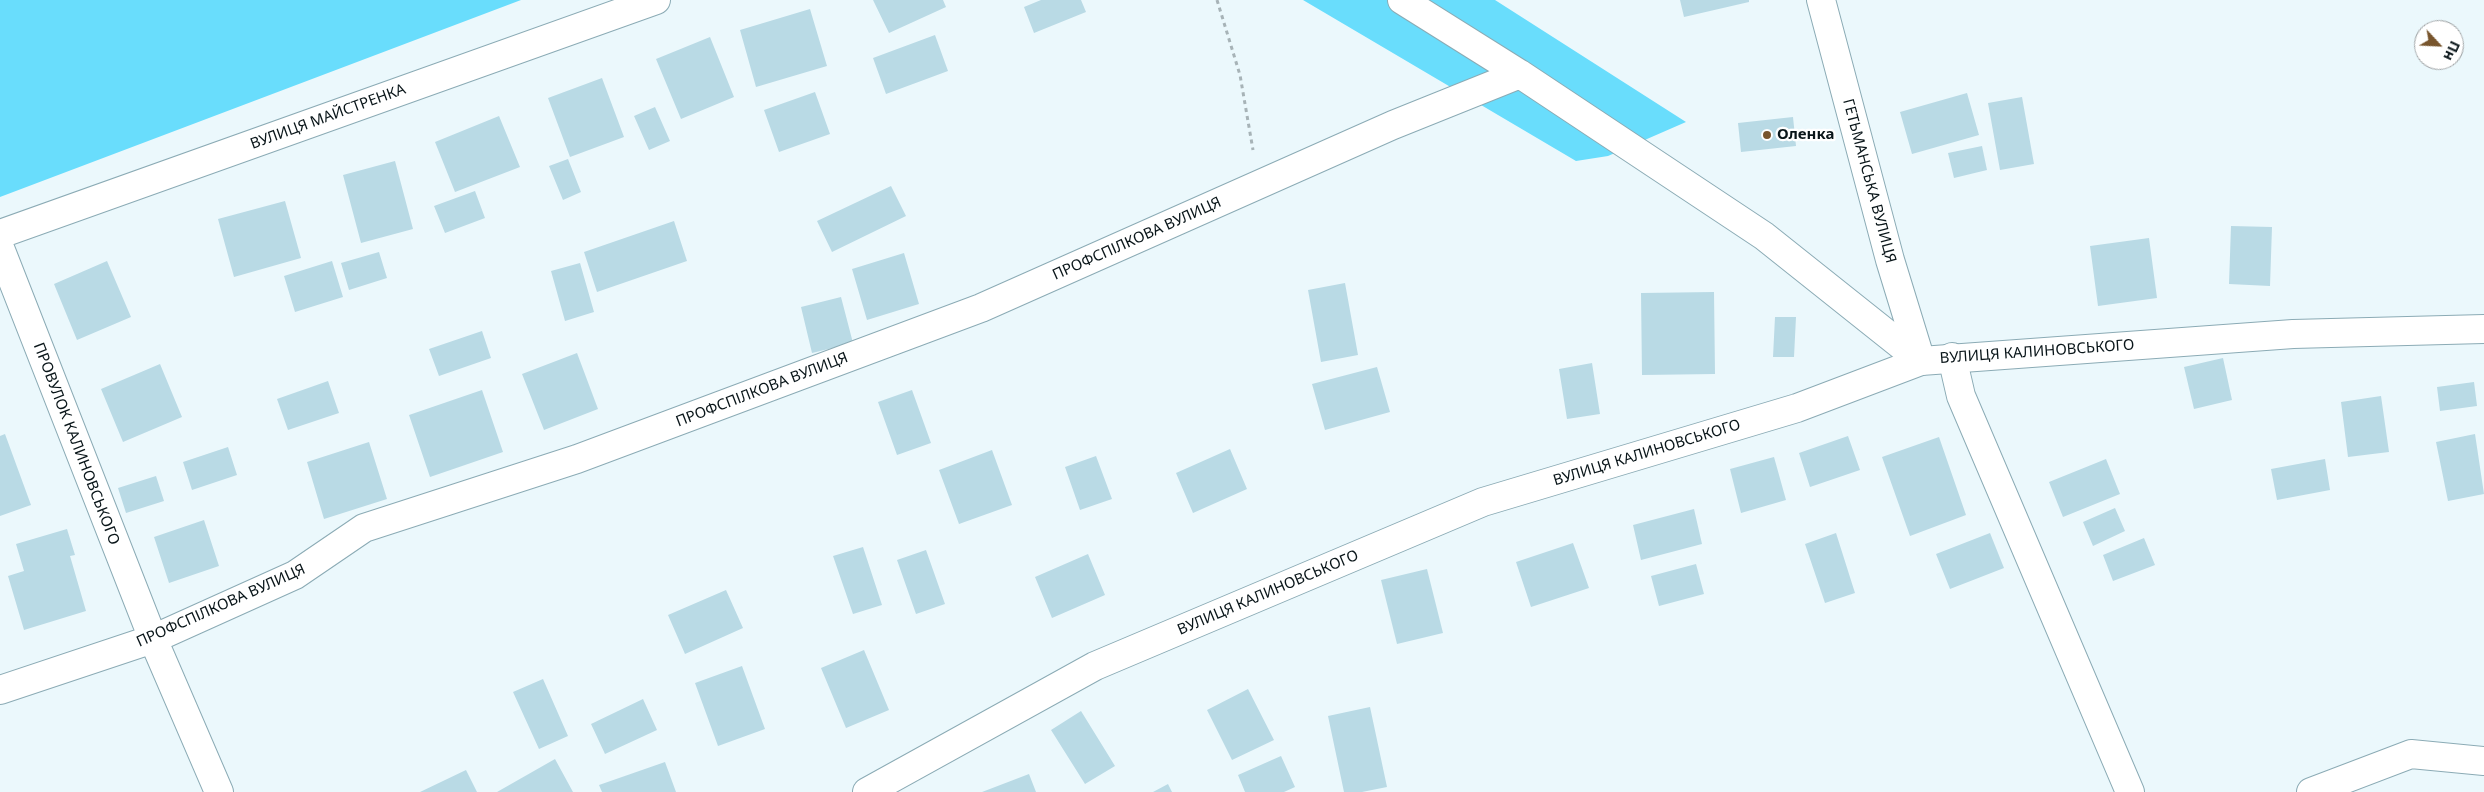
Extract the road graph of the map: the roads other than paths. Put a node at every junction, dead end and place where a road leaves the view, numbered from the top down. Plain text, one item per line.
1 (656, 0) edge
2 (1402, 0) edge
3 (1821, 0) edge
4 (1520, 74) junction
5 (0, 234) edge
6 (0, 248) edge
7 (2484, 330) edge
8 (1952, 357) junction
9 (1921, 361) junction
10 (152, 640) junction
11 (0, 690) edge
12 (2484, 761) edge
13 (219, 792) edge
14 (867, 792) edge
15 (2130, 792) edge
16 (2311, 792) edge

1 - 5 street, ВУЛИЦЯ МАЙСТРЕНКА
2 - 4 street
3 - 9 street, ГЕТЬМАНСЬКА ВУЛИЦЯ
4 - 9 street
4 - 10 street, ПРОФСПІЛКОВА ВУЛИЦЯ
6 - 10 street, ПРОВУЛОК КАЛИНОВСЬКОГО
7 - 8 street, ВУЛИЦЯ КАЛИНОВСЬКОГО
8 - 9 street, ВУЛИЦЯ КАЛИНОВСЬКОГО
8 - 15 street
9 - 14 street, ВУЛИЦЯ КАЛИНОВСЬКОГО
10 - 11 street, ПРОФСПІЛКОВА ВУЛИЦЯ
10 - 13 street, ПРОВУЛОК КАЛИНОВСЬКОГО
12 - 16 street

